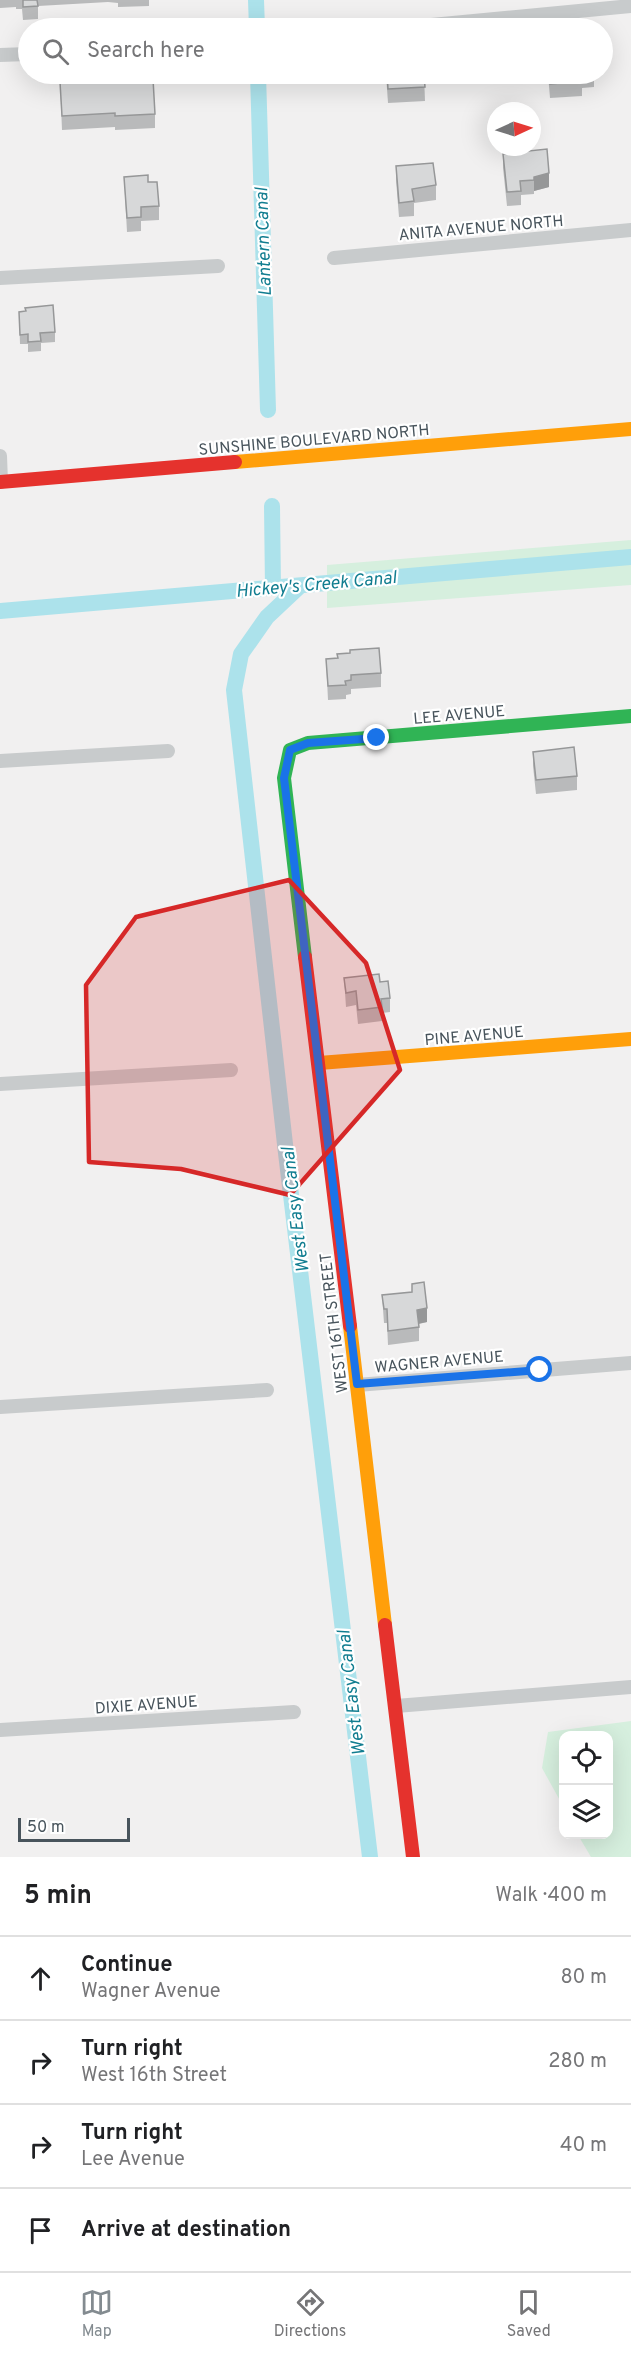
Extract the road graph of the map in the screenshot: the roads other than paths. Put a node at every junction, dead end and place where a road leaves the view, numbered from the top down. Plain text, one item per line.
1 (631, 6) edge
2 (505, 18) edge
3 (18, 55) edge
4 (0, 56) edge
5 (631, 230) edge
6 (334, 258) dead end
7 (218, 266) dead end
8 (0, 278) edge
9 (631, 429) edge
10 (0, 456) edge
11 (1, 482) edge
12 (631, 716) edge
13 (290, 750) joint
14 (168, 751) dead end
15 (0, 761) edge
16 (631, 1039) edge
17 (319, 1063) junction
18 (231, 1070) dead end
19 (0, 1084) edge
20 (631, 1363) edge
21 (357, 1384) junction
22 (267, 1390) dead end
23 (0, 1407) edge
24 (631, 1687) edge
25 (396, 1706) junction
26 (294, 1712) dead end
27 (0, 1730) edge
28 (413, 1857) edge

1 - 2 street
3 - 4 street
5 - 6 street, ANITA AVENUE NORTH
7 - 8 street
9 - 11 street, SUNSHINE BOULEVARD NORTH
10 - 11 street
12 - 13 street, LEE AVENUE
13 - 17 street, WEST 16TH STREET
14 - 15 street
16 - 17 street, PINE AVENUE
17 - 21 street, WEST 16TH STREET
18 - 19 street
20 - 21 street, WAGNER AVENUE
21 - 25 street, WEST 16TH STREET
22 - 23 street
24 - 25 street
25 - 28 street, WEST 16TH STREET
26 - 27 street, DIXIE AVENUE

